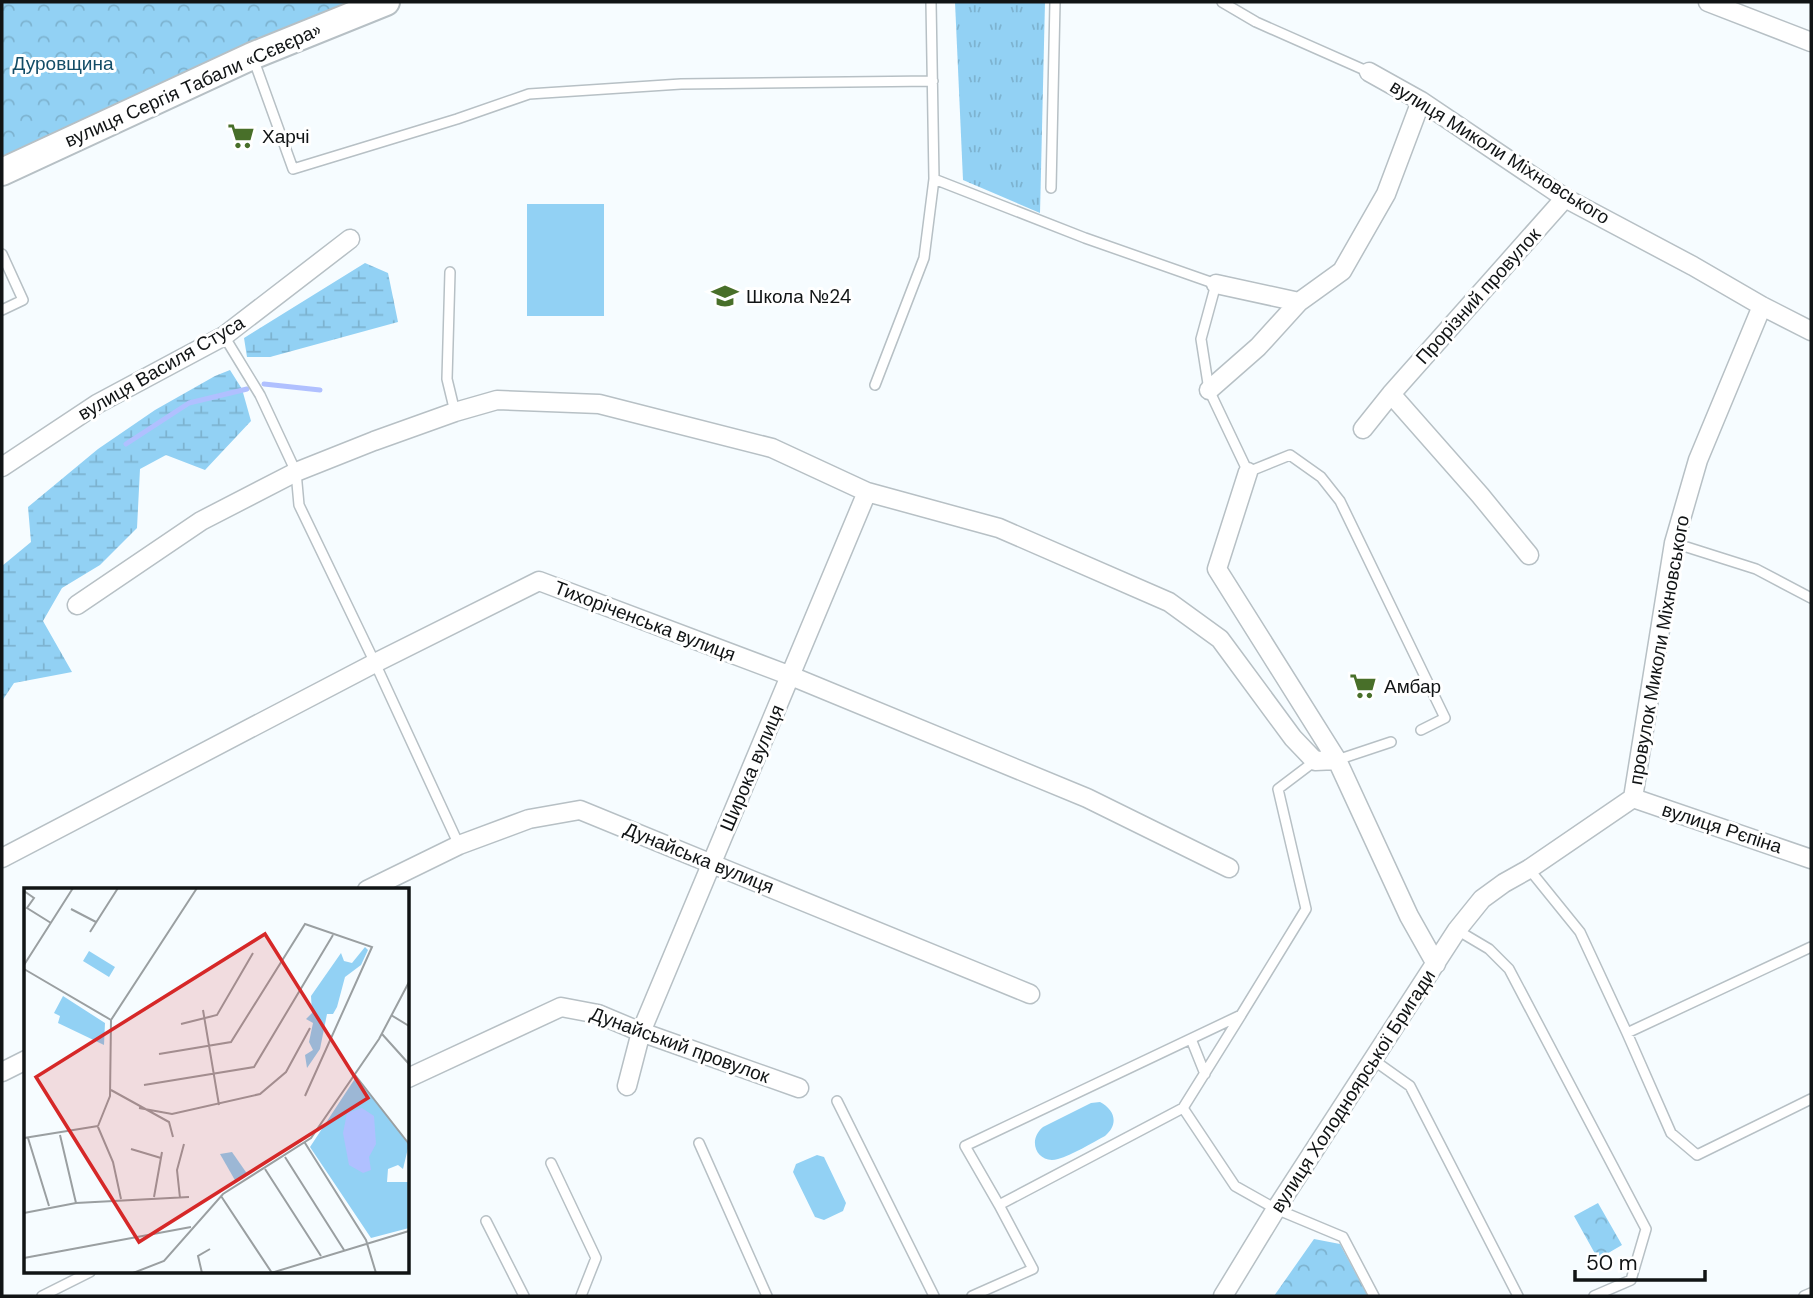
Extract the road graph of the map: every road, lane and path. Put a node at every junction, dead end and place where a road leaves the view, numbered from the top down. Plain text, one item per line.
1 (386, 2) edge
2 (931, 2) edge
3 (1055, 2) edge
4 (1222, 2) edge
5 (1708, 2) edge
6 (1811, 42) edge
7 (252, 56) junction
8 (1369, 72) joint
9 (933, 81) junction
10 (1421, 101) junction
11 (2, 172) edge
12 (934, 179) junction
13 (1051, 188) dead end
14 (1565, 198) junction
15 (350, 239) dead end
16 (2, 254) edge
17 (450, 272) dead end
18 (1216, 284) junction
19 (1298, 302) junction
20 (1762, 306) junction
21 (2, 310) edge
22 (1811, 331) edge
23 (224, 336) junction
24 (875, 385) dead end
25 (1209, 390) junction
26 (1391, 394) junction
27 (455, 412) junction
28 (1363, 429) dead end
29 (2, 467) edge
30 (296, 472) junction
31 (1248, 472) junction
32 (867, 492) junction
33 (1674, 544) junction
34 (1529, 555) dead end
35 (1811, 598) edge
36 (78, 605) dead end
37 (375, 663) junction
38 (791, 676) junction
39 (1421, 730) dead end
40 (1391, 742) dead end
41 (1337, 760) junction
42 (1315, 761) junction
43 (1633, 798) junction
44 (458, 845) junction
45 (2, 858) edge
46 (1811, 859) edge
47 (712, 863) junction
48 (1229, 868) dead end
49 (1529, 869) junction
50 (371, 888) edge
51 (1457, 930) junction
52 (1811, 947) edge
53 (1436, 964) junction
54 (1030, 995) dead end
55 (1241, 1015) junction
56 (641, 1032) junction
57 (1627, 1032) junction
58 (1191, 1039) junction
59 (1372, 1059) junction
60 (24, 1061) edge
61 (2, 1072) edge
62 (1205, 1074) junction
63 (410, 1077) edge
64 (627, 1086) dead end
65 (799, 1088) dead end
66 (1811, 1099) edge
67 (837, 1101) dead end
68 (1183, 1108) junction
69 (699, 1143) dead end
70 (551, 1163) dead end
71 (999, 1205) junction
72 (1276, 1209) junction
73 (486, 1221) dead end
74 (86, 1274) edge
75 (67, 1285) junction
76 (1811, 1293) edge
77 (43, 1296) edge
78 (72, 1296) edge
79 (524, 1296) edge
80 (581, 1296) edge
81 (767, 1296) edge
82 (934, 1296) edge
83 (972, 1296) edge
84 (1223, 1296) edge
85 (1374, 1296) edge
86 (1518, 1296) edge
87 (1594, 1296) edge
88 (1804, 1296) edge

1 - 7 main road, вулиця Сергія Табали «Сєвєра»
2 - 9 lane
3 - 13 lane
4 - 8 lane, вулиця Миколи Міхновського
5 - 6 street
7 - 9 lane
7 - 11 main road, вулиця Сергія Табали «Сєвєра»
8 - 10 street, вулиця Миколи Міхновського
9 - 12 lane
10 - 14 street, вулиця Миколи Міхновського
10 - 19 street
12 - 18 lane
12 - 24 lane
14 - 20 street, вулиця Миколи Міхновського
14 - 26 street, Прорізний провулок
15 - 23 street, вулиця Василя Стуса
16 - 21 lane
17 - 27 lane
18 - 19 street
18 - 25 lane
19 - 25 street
20 - 22 street, вулиця Миколи Міхновського
20 - 33 street, провулок Миколи Міхновського
23 - 29 street, вулиця Василя Стуса
23 - 30 lane
25 - 31 lane
26 - 28 street, Прорізний провулок
26 - 34 street
27 - 30 street
27 - 32 street
30 - 36 street
30 - 37 lane
31 - 39 lane
31 - 41 street, вулиця Холодноярської Бригади
32 - 38 street, Широка вулиця
32 - 42 street
33 - 35 lane
33 - 43 street, провулок Миколи Міхновського
37 - 38 street, Тихоріченська вулиця
37 - 44 lane
37 - 45 street, Тихоріченська вулиця
38 - 47 street, Широка вулиця
38 - 48 street, Тихоріченська вулиця
40 - 41 lane
41 - 42 street
41 - 53 street, вулиця Холодноярської Бригади
42 - 55 lane
43 - 46 street, вулиця Рєпіна
43 - 49 street
44 - 47 street, Дунайська вулиця
44 - 50 street, Дунайська вулиця
47 - 54 street, Дунайська вулиця
47 - 56 street, Широка вулиця
49 - 51 street
49 - 57 lane
51 - 53 street
51 - 87 lane
52 - 57 lane
53 - 59 street, вулиця Холодноярської Бригади
55 - 58 lane
55 - 62 lane
56 - 63 street, Дунайський провулок
56 - 64 street, Широка вулиця
56 - 65 street, Дунайський провулок
57 - 66 lane
58 - 62 lane
58 - 71 lane
59 - 72 street, вулиця Холодноярської Бригади
59 - 86 lane
60 - 61 street
62 - 68 lane
67 - 82 lane
68 - 71 lane
68 - 72 lane
69 - 81 lane
70 - 80 lane
71 - 83 lane
72 - 84 street, вулиця Холодноярської Бригади
72 - 85 lane
73 - 79 lane
74 - 75 lane
75 - 77 lane
75 - 78 lane
76 - 88 lane

